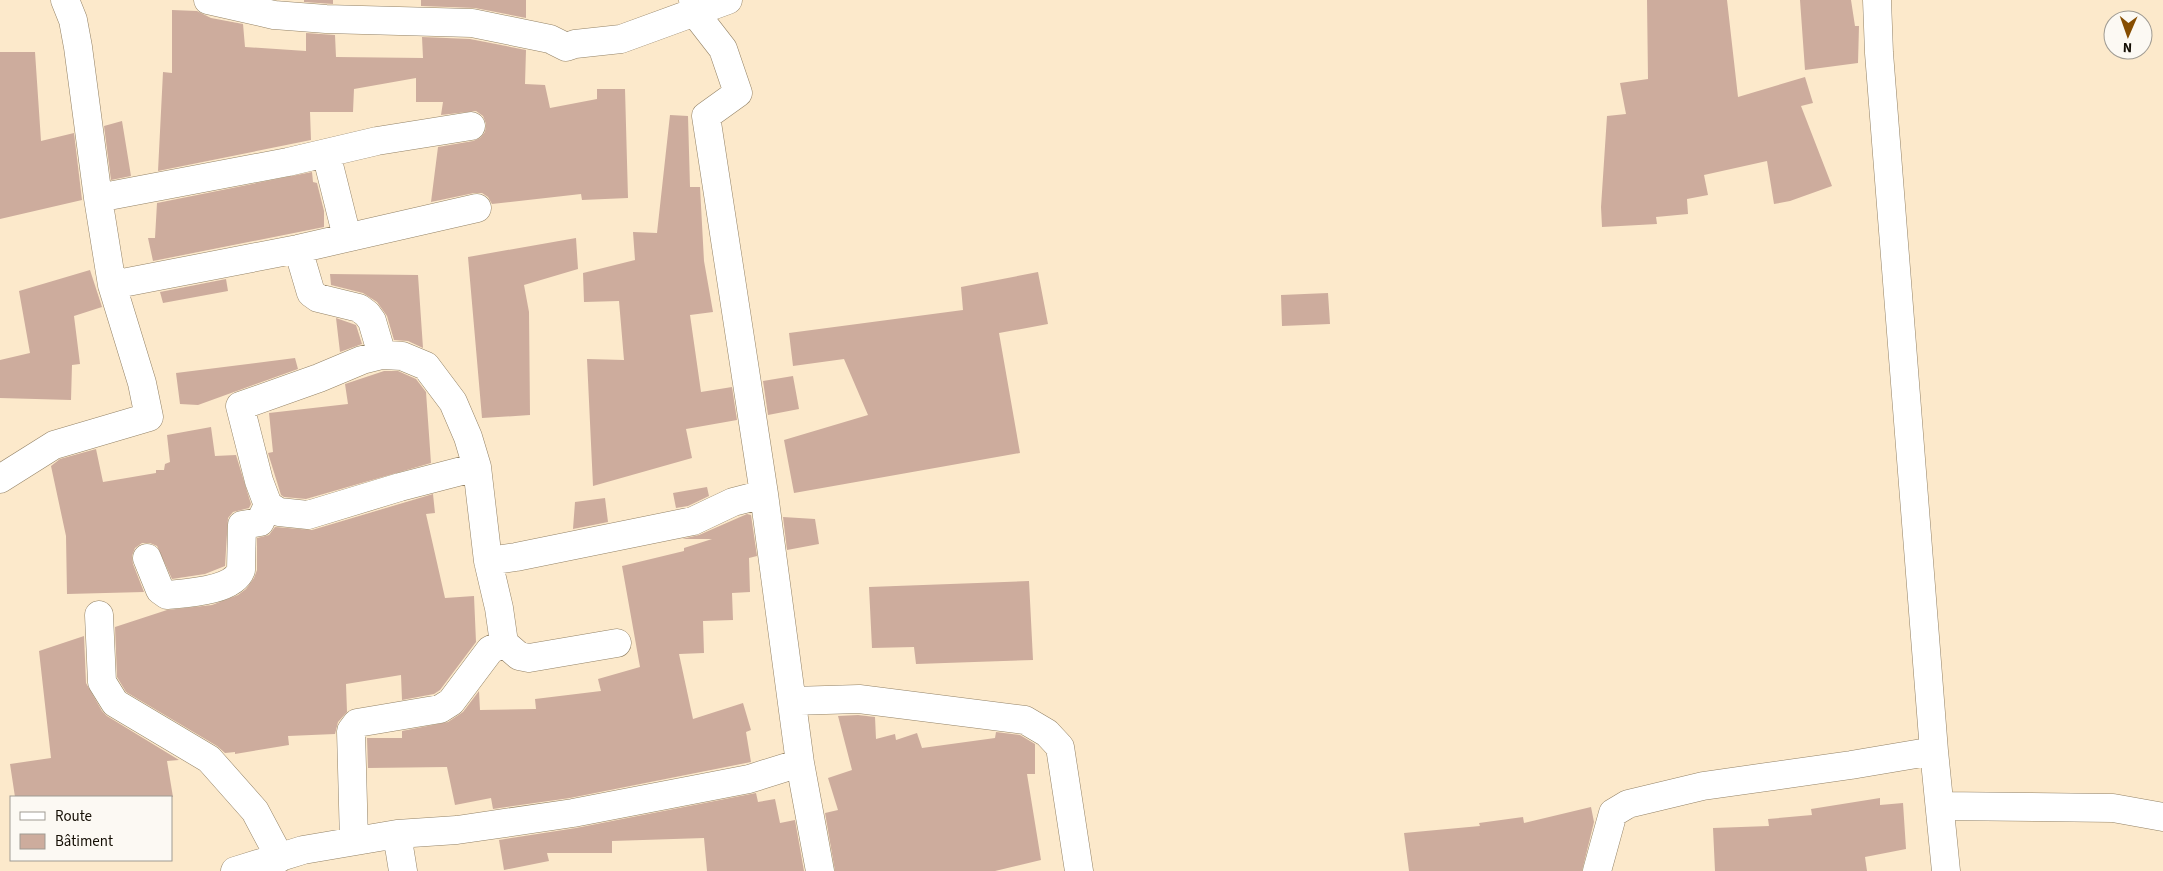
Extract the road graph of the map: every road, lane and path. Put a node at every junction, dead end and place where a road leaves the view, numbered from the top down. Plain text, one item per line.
1 (65, 0) edge
2 (208, 0) edge
3 (728, 0) edge
4 (1877, 0) edge
5 (694, 6) edge
6 (471, 126) dead end
7 (326, 153) junction
8 (98, 198) junction
9 (477, 208) dead end
10 (347, 237) junction
11 (298, 249) junction
12 (112, 285) junction
13 (382, 355) junction
14 (477, 467) junction
15 (0, 479) edge
16 (764, 494) junction
17 (268, 505) junction
18 (147, 558) dead end
19 (488, 561) junction
20 (99, 615) dead end
21 (504, 643) junction
22 (617, 643) dead end
23 (792, 701) junction
24 (1934, 751) junction
25 (800, 762) junction
26 (1940, 806) junction
27 (2163, 817) edge
28 (397, 834) junction
29 (354, 841) junction
30 (280, 858) junction
31 (235, 871) edge
32 (403, 871) edge
33 (820, 871) edge
34 (1079, 871) edge
35 (1597, 871) edge
36 (1946, 871) edge

1 - 8 street
2 - 5 street
3 - 5 street
4 - 24 street
5 - 16 street
6 - 7 street
7 - 8 street
7 - 10 street
8 - 12 street
9 - 10 street
10 - 11 street
11 - 12 street
11 - 13 street
12 - 15 street
13 - 14 street
13 - 17 street
14 - 17 street
14 - 19 street
16 - 19 street
16 - 23 street
17 - 18 street
19 - 21 street
20 - 30 street
21 - 22 street
21 - 29 street
23 - 25 street
23 - 34 street
24 - 26 street
24 - 35 street
25 - 28 street
25 - 33 street
26 - 27 street
26 - 36 street
28 - 29 street
28 - 32 street
29 - 30 street
30 - 31 street

